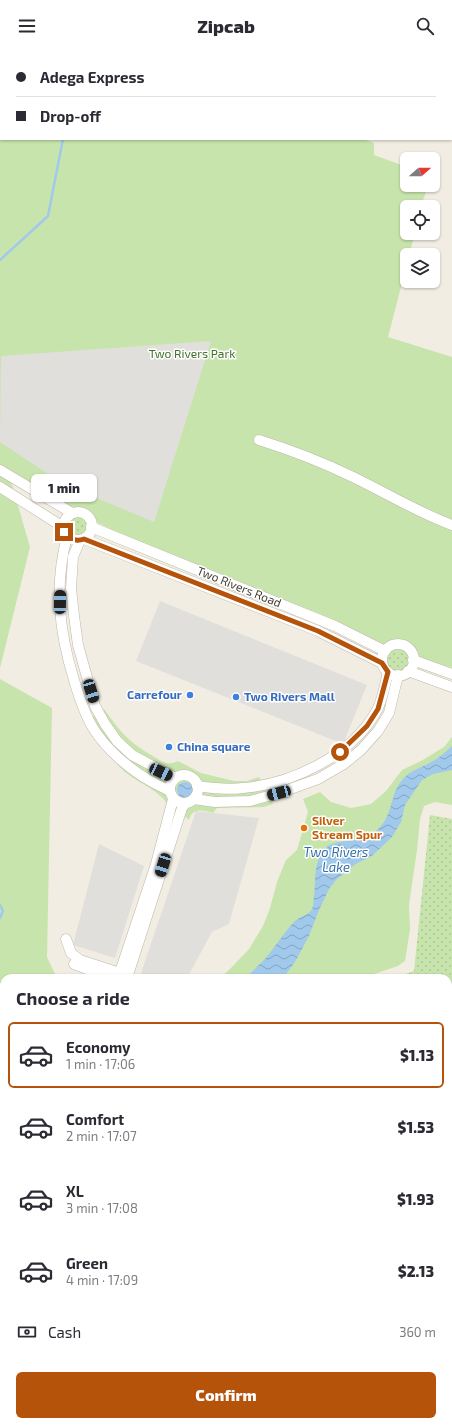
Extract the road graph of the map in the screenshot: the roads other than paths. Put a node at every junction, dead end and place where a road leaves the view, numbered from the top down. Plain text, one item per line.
1 (259, 440) dead end
2 (0, 470) edge
3 (0, 487) edge
4 (72, 513) junction
5 (452, 525) edge
6 (91, 527) junction
7 (65, 532) junction
8 (82, 539) junction
9 (159, 554) junction
10 (155, 566) junction
11 (385, 650) junction
12 (413, 660) junction
13 (382, 663) junction
14 (408, 671) junction
15 (388, 672) junction
16 (452, 674) edge
17 (398, 675) junction
18 (452, 687) edge
19 (175, 778) junction
20 (197, 786) junction
21 (172, 795) junction
22 (190, 801) junction
23 (111, 974) edge
24 (115, 974) edge
25 (124, 974) edge
26 (124, 974) edge

1 - 5 street
2 - 4 street
3 - 7 street
4 - 6 street
4 - 7 street
6 - 8 street
6 - 9 street, Two Rivers Road
7 - 8 street
7 - 21 street
8 - 10 street, Two Rivers Road
8 - 19 street
9 - 10 street
9 - 11 street, Two Rivers Road
10 - 13 street, Two Rivers Road
11 - 12 street
11 - 13 street
12 - 14 street
12 - 16 street
13 - 15 street
14 - 17 street
14 - 18 street
15 - 17 street
15 - 20 street
17 - 22 street
19 - 20 street
19 - 21 street
20 - 22 street
21 - 22 street
21 - 25 street
22 - 26 street
23 - 24 street

